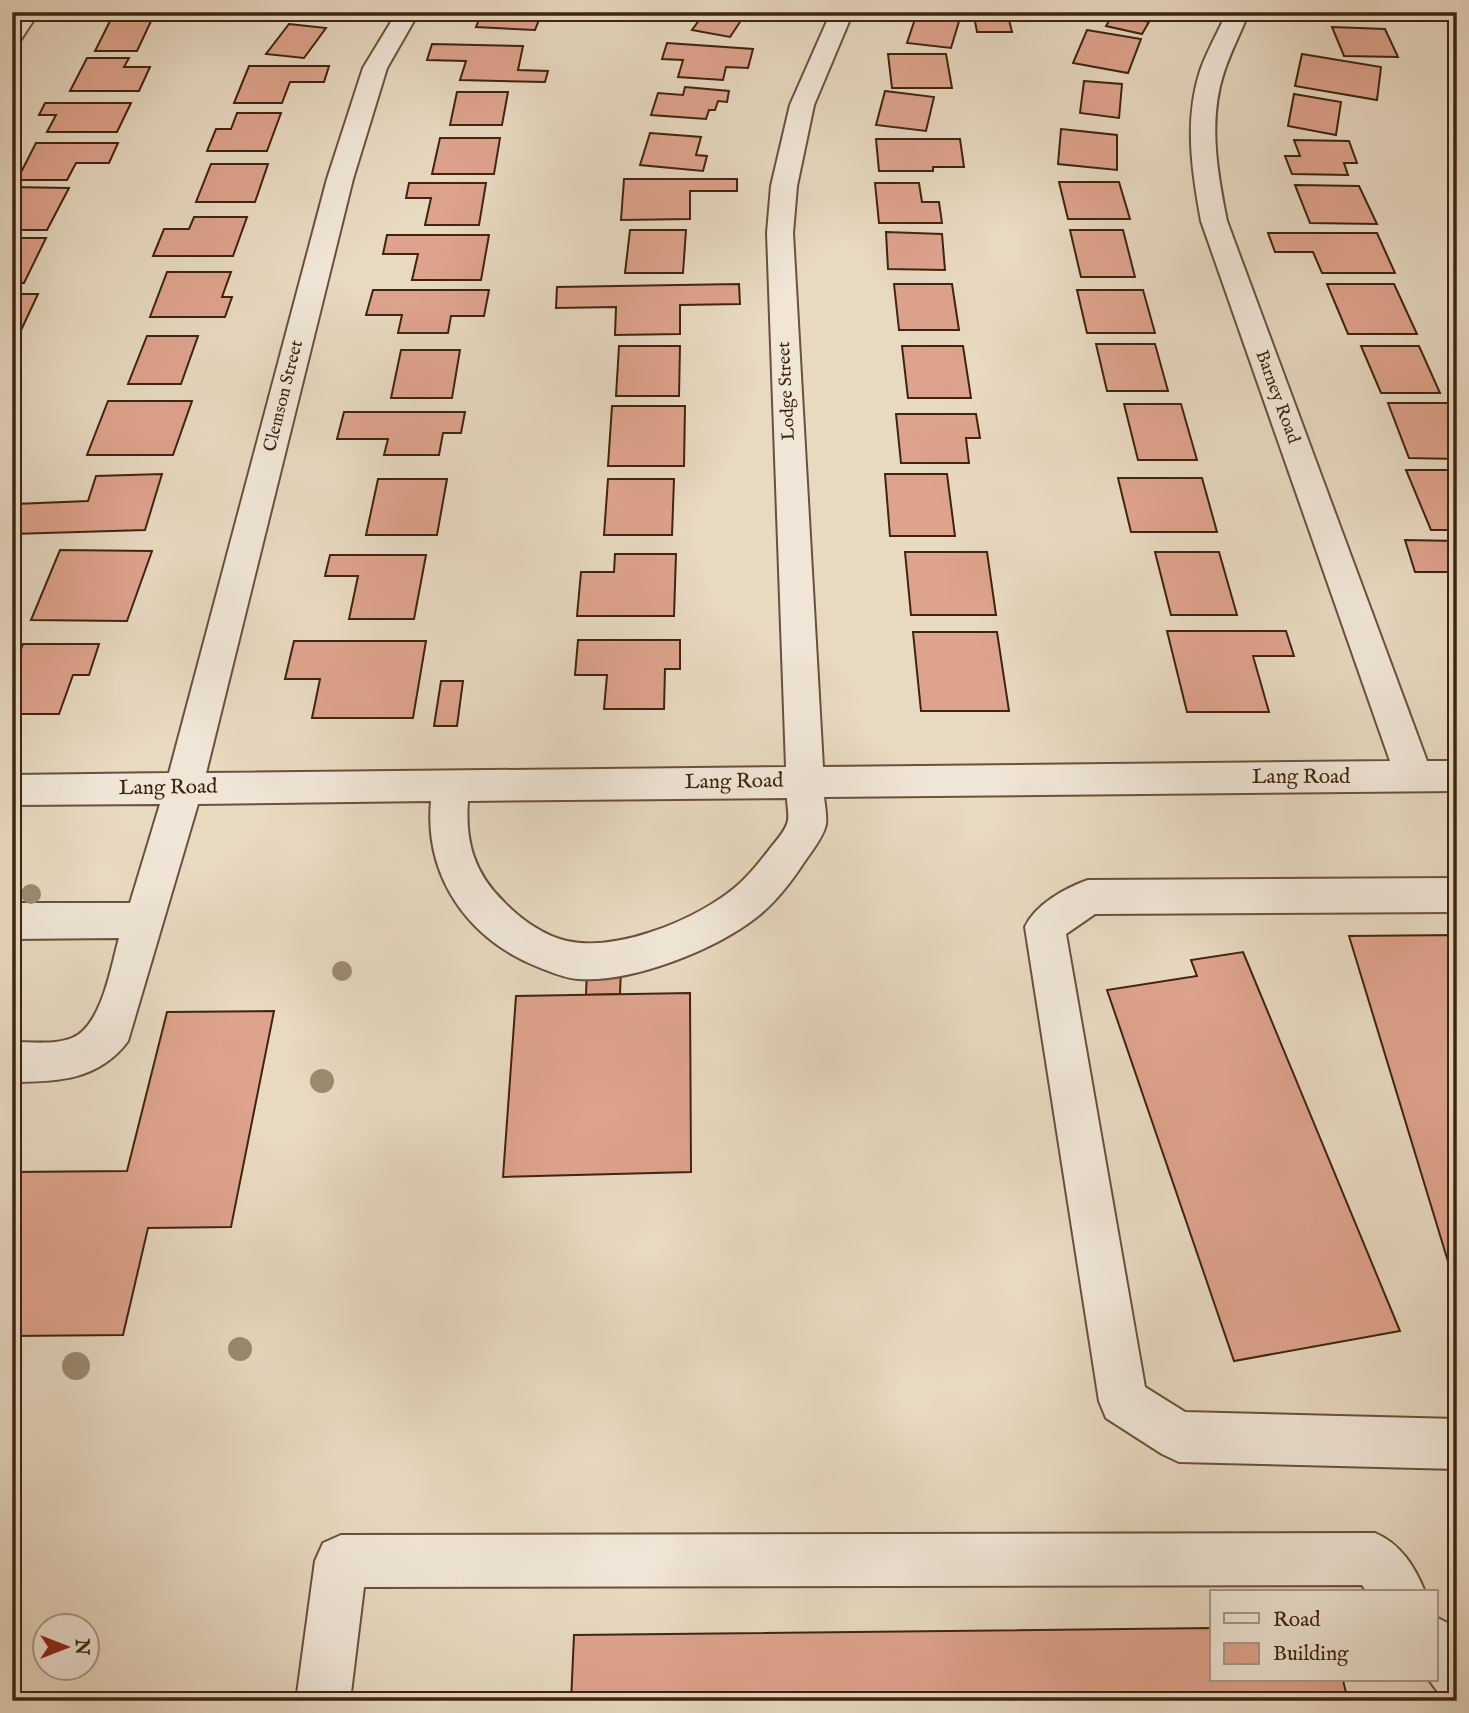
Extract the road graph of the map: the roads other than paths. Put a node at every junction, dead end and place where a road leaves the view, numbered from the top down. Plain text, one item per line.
1 (27, 12) edge
2 (408, 12) edge
3 (842, 12) edge
4 (1238, 12) edge
5 (12, 36) edge
6 (1414, 776) junction
7 (1457, 776) edge
8 (806, 781) junction
9 (452, 785) junction
10 (184, 788) junction
11 (12, 790) edge
12 (1457, 895) edge
13 (145, 920) junction
14 (12, 921) edge
15 (12, 1062) edge
16 (1457, 1444) edge
17 (1398, 1590) edge
18 (1438, 1647) edge
19 (1457, 1673) edge
20 (323, 1701) edge

1 - 5 street
2 - 10 street, Clemson Street
3 - 8 street, Lodge Street
4 - 6 street, Barney Road
6 - 7 street, Lang Road
6 - 8 street, Lang Road
8 - 9 street, Lang Road
8 - 9 street, Lodge Street
9 - 10 street, Lang Road
10 - 11 street, Lang Road
10 - 13 street, Clemson Street
12 - 16 street
13 - 14 street
13 - 15 street, Clemson Street
17 - 20 street
18 - 19 street

